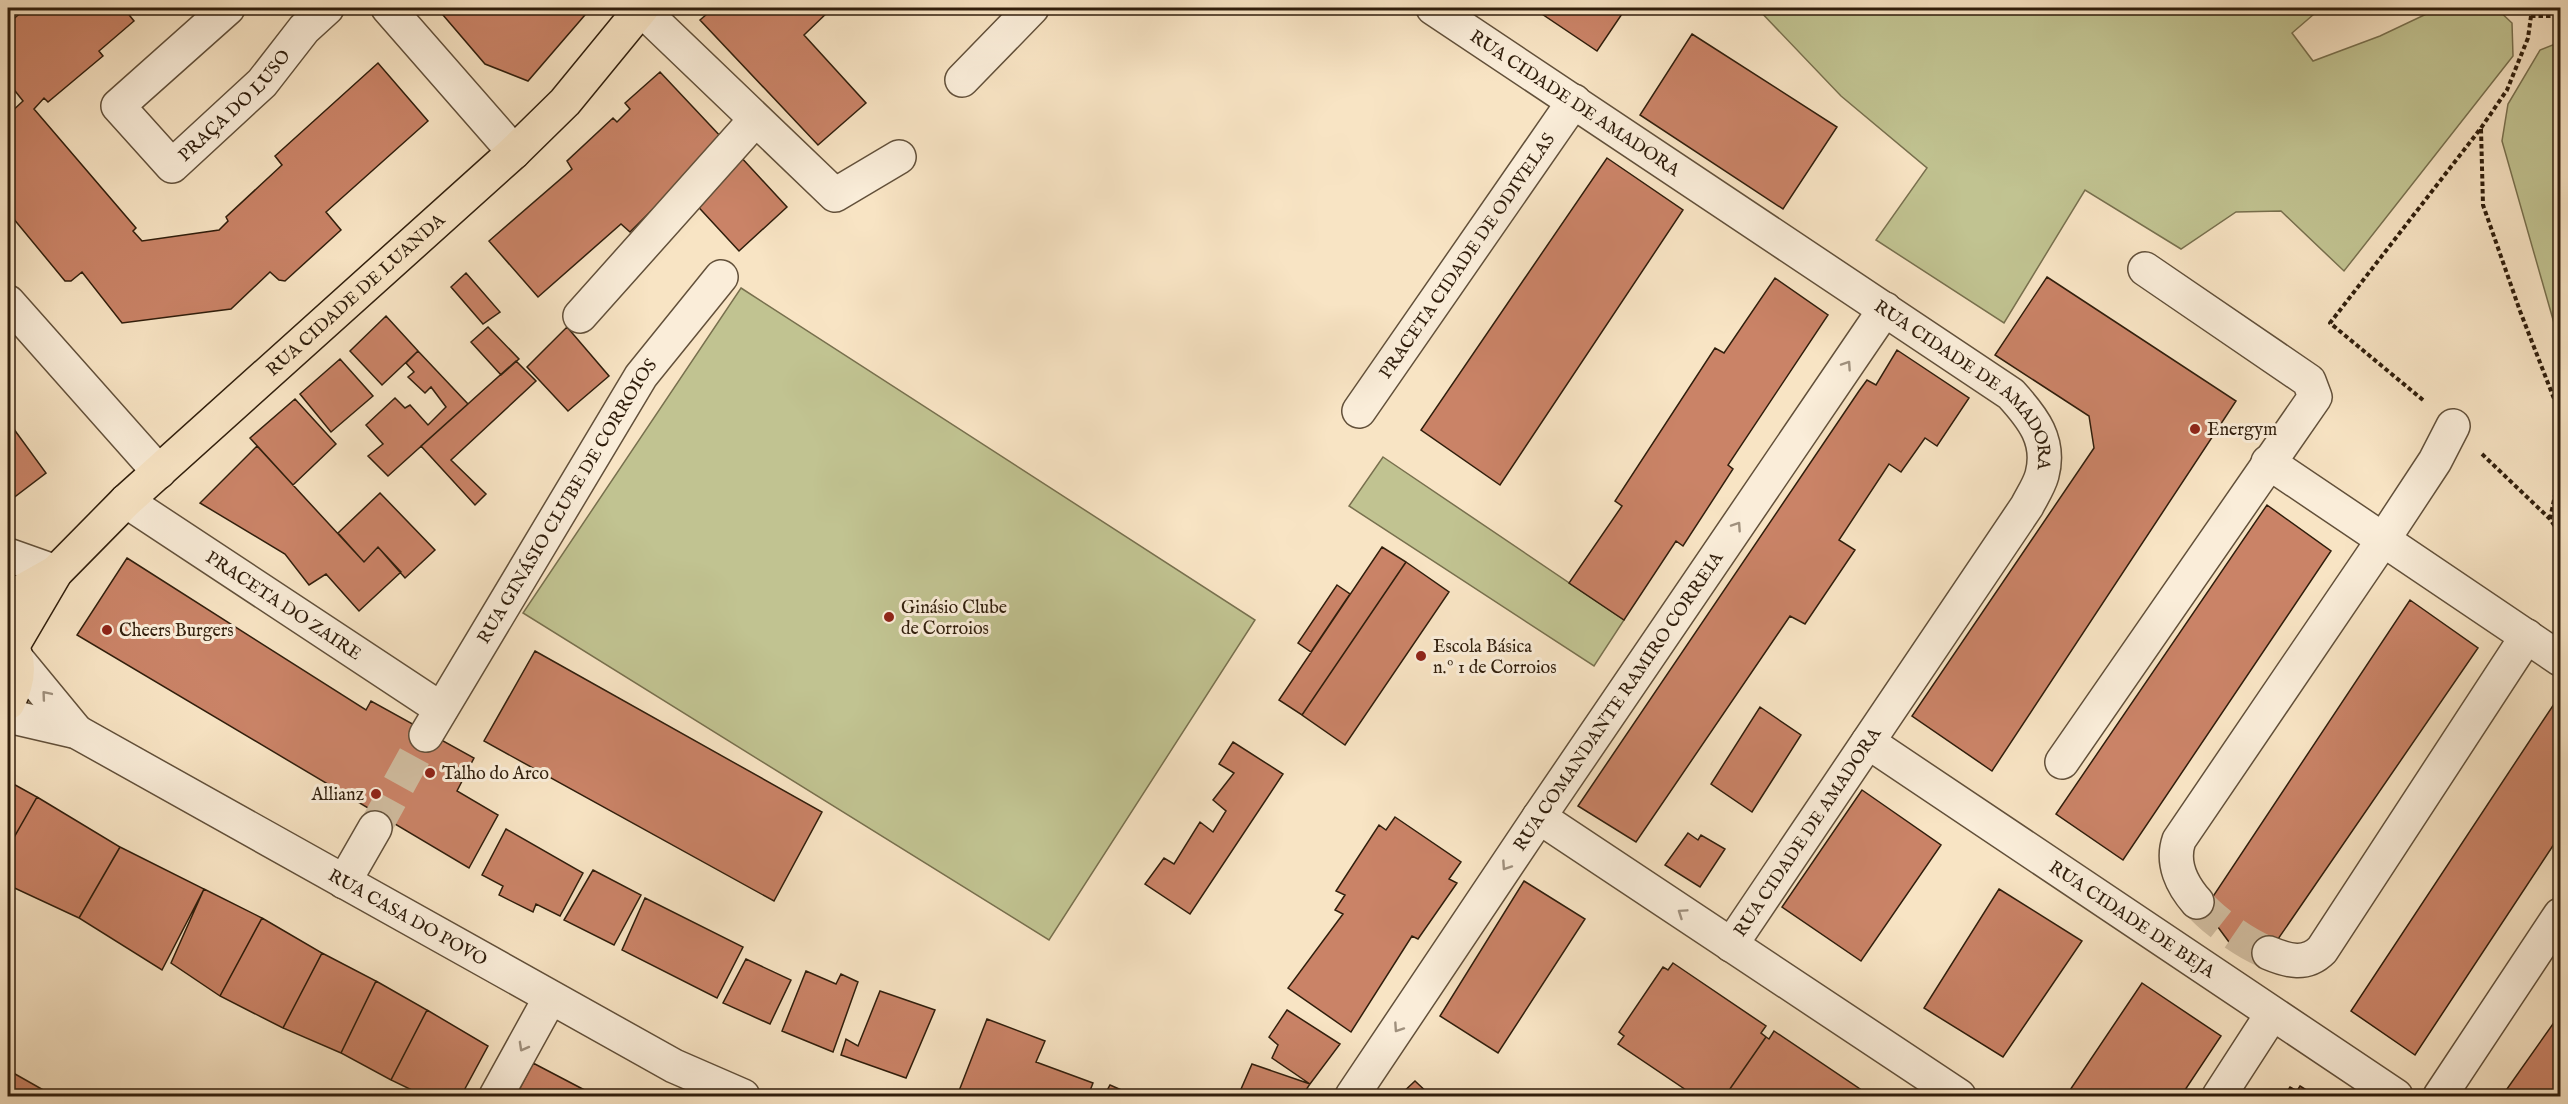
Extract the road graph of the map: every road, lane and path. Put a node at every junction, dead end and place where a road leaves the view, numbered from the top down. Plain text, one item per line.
1 (228, 8) edge
2 (327, 8) edge
3 (388, 8) edge
4 (642, 8) edge
5 (1032, 8) edge
6 (1433, 8) edge
7 (2526, 8) edge
8 (2530, 16) junction
9 (2560, 16) edge
10 (962, 80) dead end
11 (1574, 101) junction
12 (755, 120) junction
13 (2481, 128) junction
14 (514, 153) junction
15 (899, 157) dead end
16 (2145, 269) dead end
17 (721, 277) dead end
18 (8, 302) edge
19 (1886, 309) junction
20 (579, 316) dead end
21 (2330, 323) dead end
22 (1359, 411) dead end
23 (2560, 414) edge
24 (2453, 426) dead end
25 (2268, 462) junction
26 (2560, 471) edge
27 (159, 472) junction
28 (126, 501) junction
29 (2550, 519) dead end
30 (2383, 540) junction
31 (8, 555) edge
32 (56, 572) junction
33 (8, 599) edge
34 (2526, 636) junction
35 (12, 649) edge
36 (2560, 659) edge
37 (8, 703) edge
38 (8, 716) edge
39 (433, 722) joint
40 (77, 732) junction
41 (1868, 742) junction
42 (2062, 762) dead end
43 (1539, 817) junction
44 (375, 828) tunnel mouth
45 (344, 882) junction
46 (2197, 902) tunnel mouth
47 (2560, 915) edge
48 (1731, 945) junction
49 (2269, 953) tunnel mouth
50 (550, 998) junction
51 (2272, 1014) junction
52 (496, 1096) edge
53 (743, 1096) edge
54 (1352, 1096) edge
55 (1959, 1096) edge
56 (2219, 1096) edge
57 (2396, 1096) edge
58 (2440, 1096) edge

1 - 2 street, PRAÇA DO LUSO
3 - 14 street
4 - 12 street
4 - 14 main road, RUA CIDADE DE LUANDA
5 - 10 street
6 - 11 street, RUA CIDADE DE AMADORA
7 - 8 path
8 - 9 path
8 - 13 path
11 - 19 street, RUA CIDADE DE AMADORA
11 - 22 street, PRACETA CIDADE DE ODIVELAS
12 - 15 street
12 - 20 street
13 - 21 path
13 - 23 path
14 - 27 main road, RUA CIDADE DE LUANDA
16 - 25 street
17 - 39 street, RUA GINÁSIO CLUBE DE CORROIOS
18 - 27 street
19 - 41 street, RUA CIDADE DE AMADORA
43 -> 19 street, RUA COMANDANTE RAMIRO CORREIA
24 - 30 street
25 - 30 street
25 - 42 street
26 - 29 path
27 - 28 main road, RUA CIDADE DE LUANDA
28 - 32 main road, RUA CIDADE DE LUANDA
28 - 39 street, PRACETA DO ZAIRE
30 - 34 street
30 - 46 street
31 - 32 street
32 - 33 main road, RUA CIDADE DE LUANDA
32 - 35 main road, RUA CIDADE DE LUANDA
34 - 36 street
34 - 49 street
35 - 37 main road
40 -> 35 street, RUA CASA DO POVO
38 - 40 street, RUA CASA DO POVO
40 - 45 street, RUA CASA DO POVO
41 - 48 street, RUA CIDADE DE AMADORA
41 - 51 street, RUA CIDADE DE BEJA
48 -> 43 street
43 -> 54 street, RUA COMANDANTE RAMIRO CORREIA
44 - 45 street
45 - 50 street, RUA CASA DO POVO
47 - 58 street
48 - 55 street
50 -> 52 street
50 - 53 street, RUA CASA DO POVO
51 - 56 street
51 - 57 street, RUA CIDADE DE BEJA

